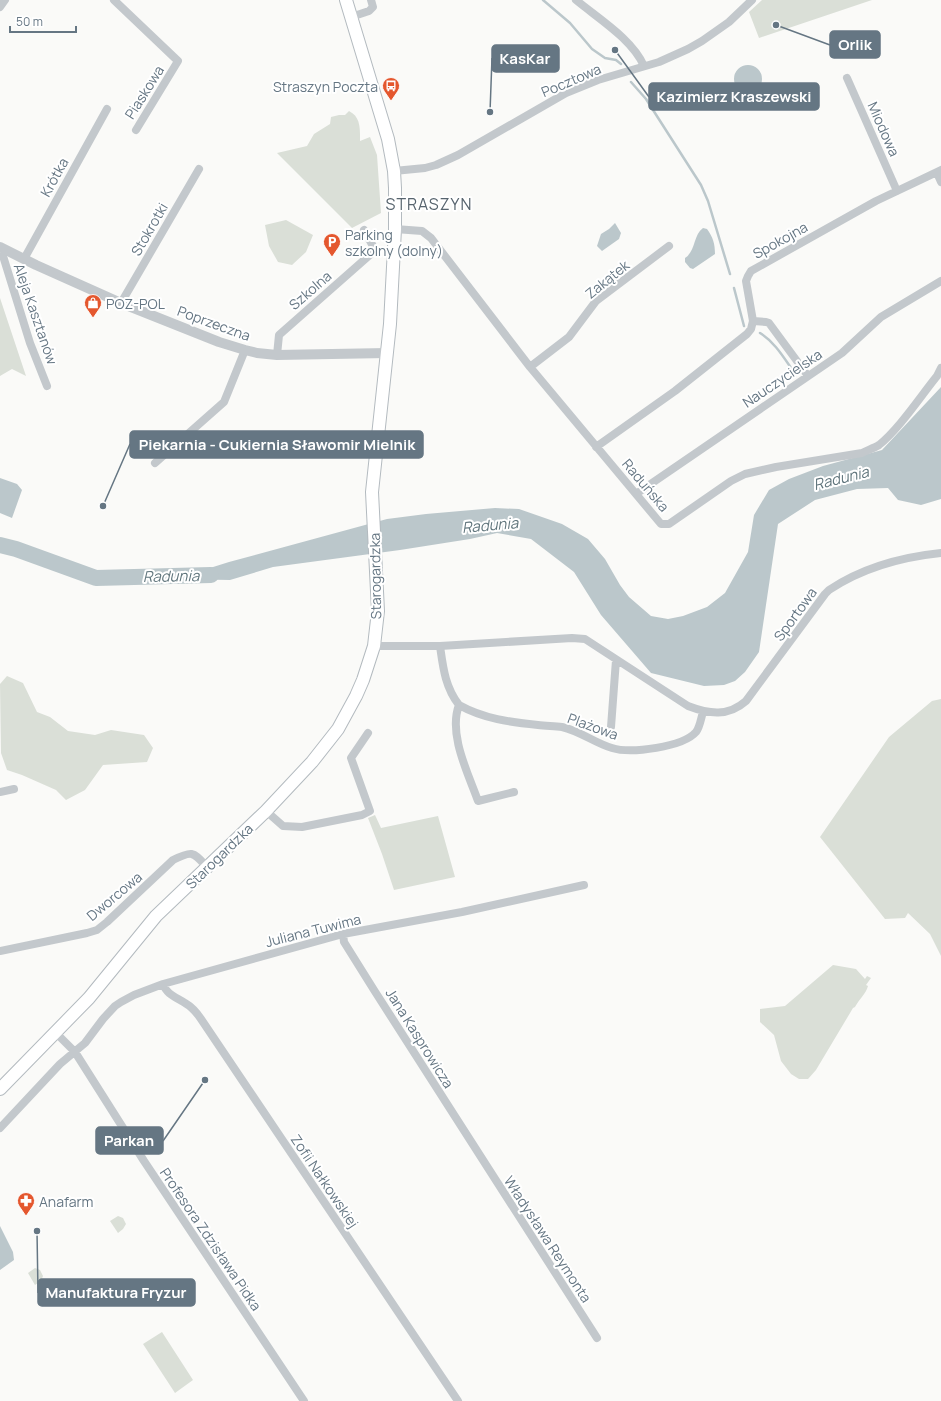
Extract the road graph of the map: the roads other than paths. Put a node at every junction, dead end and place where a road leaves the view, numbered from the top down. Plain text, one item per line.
1 (4, 0) edge
2 (114, 0) edge
3 (346, 0) edge
4 (371, 0) edge
5 (576, 0) edge
6 (752, 0) edge
7 (0, 7) edge
8 (351, 17) junction
9 (644, 66) junction
10 (847, 78) dead end
11 (107, 109) dead end
12 (136, 130) dead end
13 (199, 169) dead end
14 (394, 171) junction
15 (939, 171) edge
16 (941, 182) edge
17 (897, 191) junction
18 (395, 229) junction
19 (364, 230) dead end
20 (669, 246) dead end
21 (3, 248) edge
22 (24, 259) junction
23 (941, 281) edge
24 (121, 302) junction
25 (753, 321) junction
26 (245, 350) junction
27 (387, 353) junction
28 (276, 355) junction
29 (530, 367) junction
30 (941, 368) edge
31 (808, 376) junction
32 (47, 386) dead end
33 (596, 447) junction
34 (155, 463) dead end
35 (636, 494) junction
36 (941, 553) edge
37 (374, 646) junction
38 (440, 646) junction
39 (616, 660) junction
40 (459, 705) junction
41 (703, 712) junction
42 (611, 727) dead end
43 (368, 733) dead end
44 (14, 789) dead end
45 (0, 792) edge
46 (514, 792) dead end
47 (266, 811) junction
48 (207, 867) junction
49 (584, 885) dead end
50 (343, 934) junction
51 (0, 951) edge
52 (163, 984) junction
53 (56, 1033) junction
54 (75, 1052) junction
55 (0, 1089) edge
56 (0, 1128) edge
57 (478, 1154) joint
58 (597, 1338) dead end
59 (304, 1401) edge
60 (458, 1401) edge

1 - 7 street
2 - 12 street, Piaskowa
3 - 8 main road, Starogardzka
4 - 8 street
5 - 9 street
6 - 9 street, Pocztowa
8 - 14 main road, Starogardzka
9 - 14 street, Pocztowa
10 - 17 street, Miodowa
11 - 22 street, Krótka
13 - 24 street, Stokrotki
14 - 18 main road, Starogardzka
15 - 16 street
15 - 17 street, Spokojna
17 - 25 street, Spokojna
18 - 27 main road, Starogardzka
18 - 29 street, Raduńska
19 - 28 street, Szkolna
20 - 29 street, Zakątek
21 - 22 street, Poprzeczna
21 - 32 street, Aleja Kasztanów
22 - 24 street, Poprzeczna
23 - 31 street, Nauczycielska
24 - 26 street, Poprzeczna
25 - 31 street
25 - 33 street
26 - 28 street, Poprzeczna
26 - 34 street
27 - 28 street, Poprzeczna
27 - 37 main road, Starogardzka
29 - 33 street, Raduńska
30 - 35 street, Raduńska
31 - 35 street, Nauczycielska
33 - 35 street, Raduńska
36 - 41 street, Sportowa
37 - 38 street
37 - 47 main road, Starogardzka
38 - 39 street
38 - 40 street
39 - 41 street
39 - 42 street, Plażowa
40 - 41 street, Plażowa
40 - 46 street
43 - 47 street
44 - 45 street
47 - 48 main road, Starogardzka
48 - 51 street, Dworcowa
48 - 53 main road, Starogardzka
49 - 50 street, Juliana Tuwima
50 - 52 street, Juliana Tuwima
50 - 57 street, Jana Kasprowicza
52 - 54 street, Juliana Tuwima
52 - 60 street, Zofii Nałkowskiej
53 - 54 street, Profesora Zdzisława Pidka
53 - 55 main road, Starogardzka
54 - 56 street, Juliana Tuwima
54 - 59 street, Profesora Zdzisława Pidka
57 - 58 street, Władysława Reymonta

